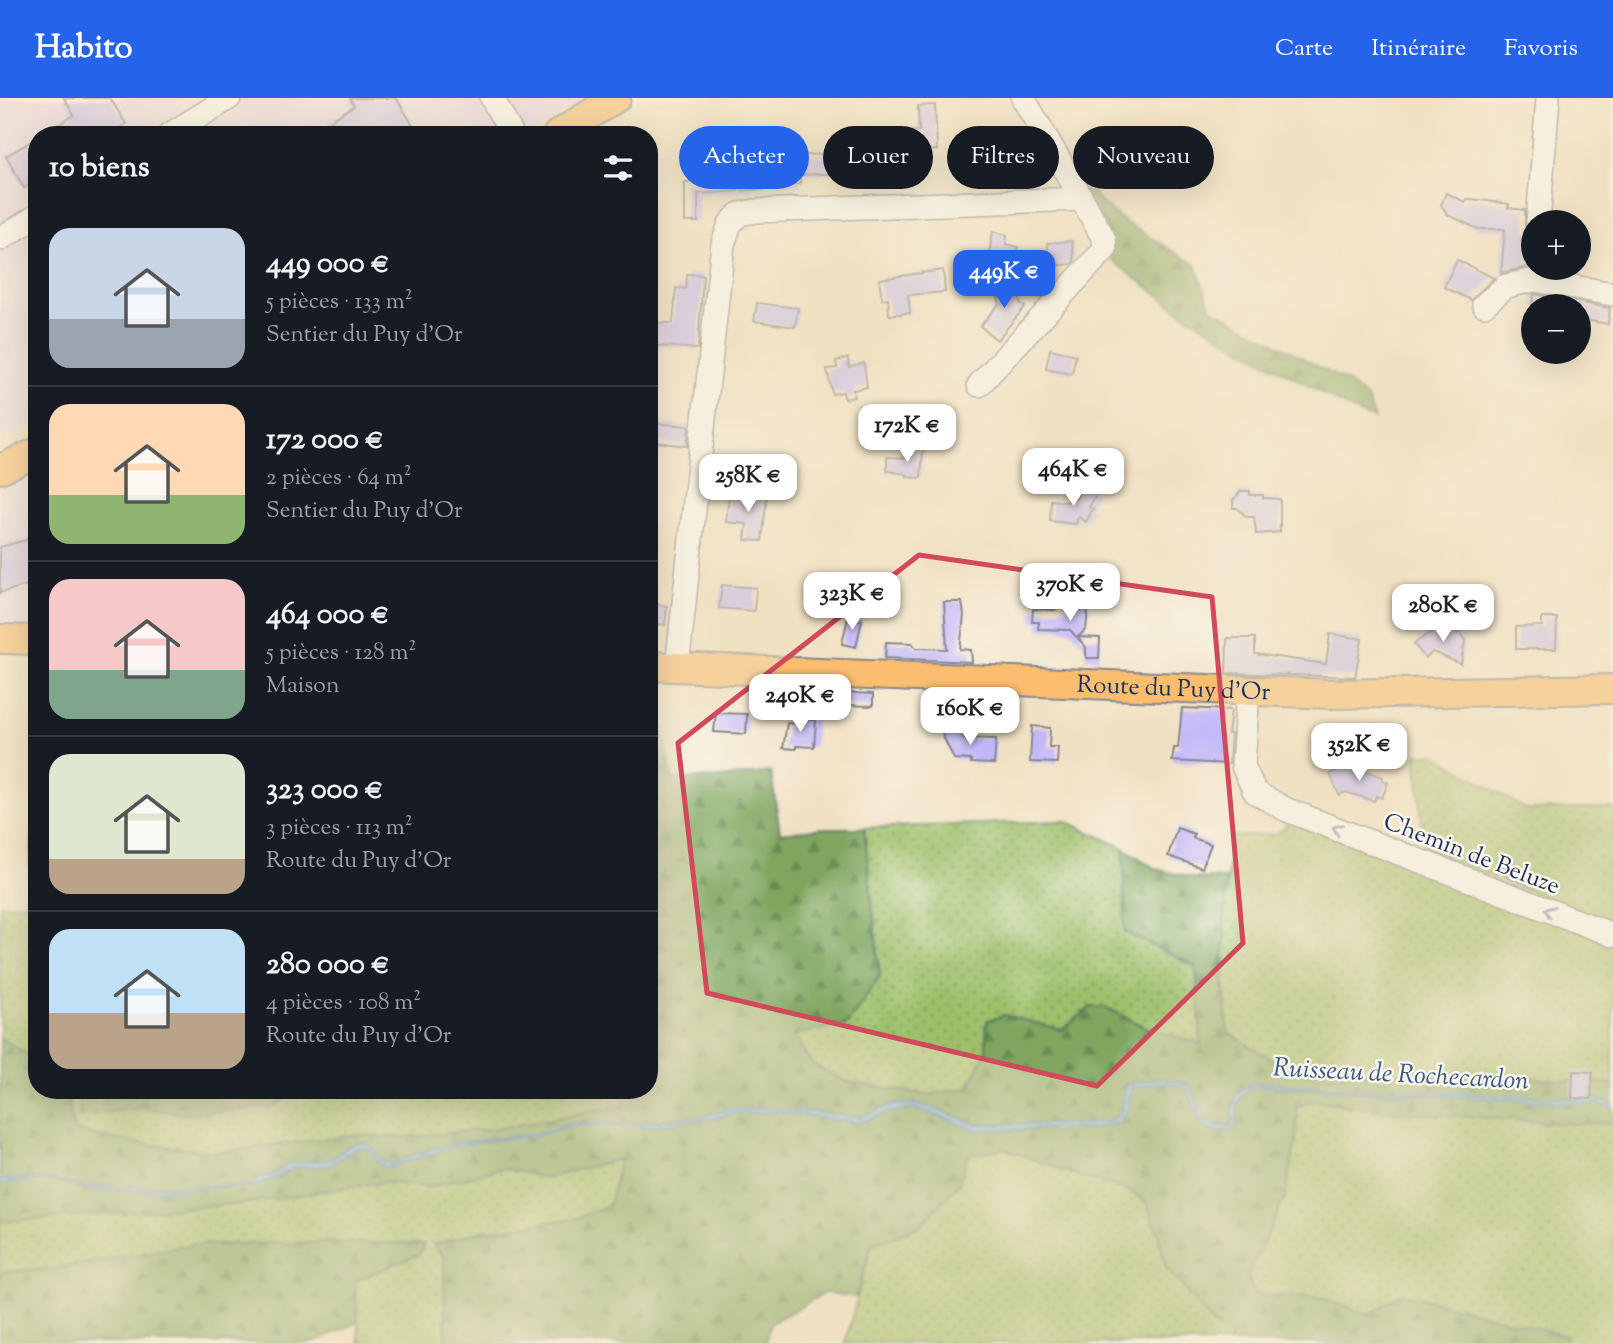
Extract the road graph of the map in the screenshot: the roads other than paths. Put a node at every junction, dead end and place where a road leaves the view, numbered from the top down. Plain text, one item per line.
1 (229, 98) edge
2 (492, 98) edge
3 (617, 98) edge
4 (1023, 98) edge
5 (1548, 98) edge
6 (184, 126) edge
7 (507, 126) edge
8 (572, 126) edge
9 (1082, 199) junction
10 (1539, 210) edge
11 (28, 222) edge
12 (0, 239) edge
13 (1521, 280) edge
14 (1558, 280) edge
15 (1613, 294) edge
16 (1484, 305) dead end
17 (979, 385) dead end
18 (28, 456) edge
19 (0, 469) edge
20 (0, 639) edge
21 (28, 640) edge
22 (658, 666) edge
23 (677, 667) junction
24 (1613, 689) edge
25 (1248, 691) junction
26 (1613, 935) edge

1 - 6 street
2 - 7 street
3 - 8 main road
4 - 9 street
5 - 10 street
9 - 17 street
9 - 23 street
11 - 12 street
13 - 16 street
14 - 15 street
18 - 19 main road
20 - 21 main road
22 - 23 main road, Route du Puy d'Or
23 - 25 main road, Route du Puy d'Or
24 - 25 main road, Route du Puy d'Or
26 -> 25 street, Chemin de Beluze

